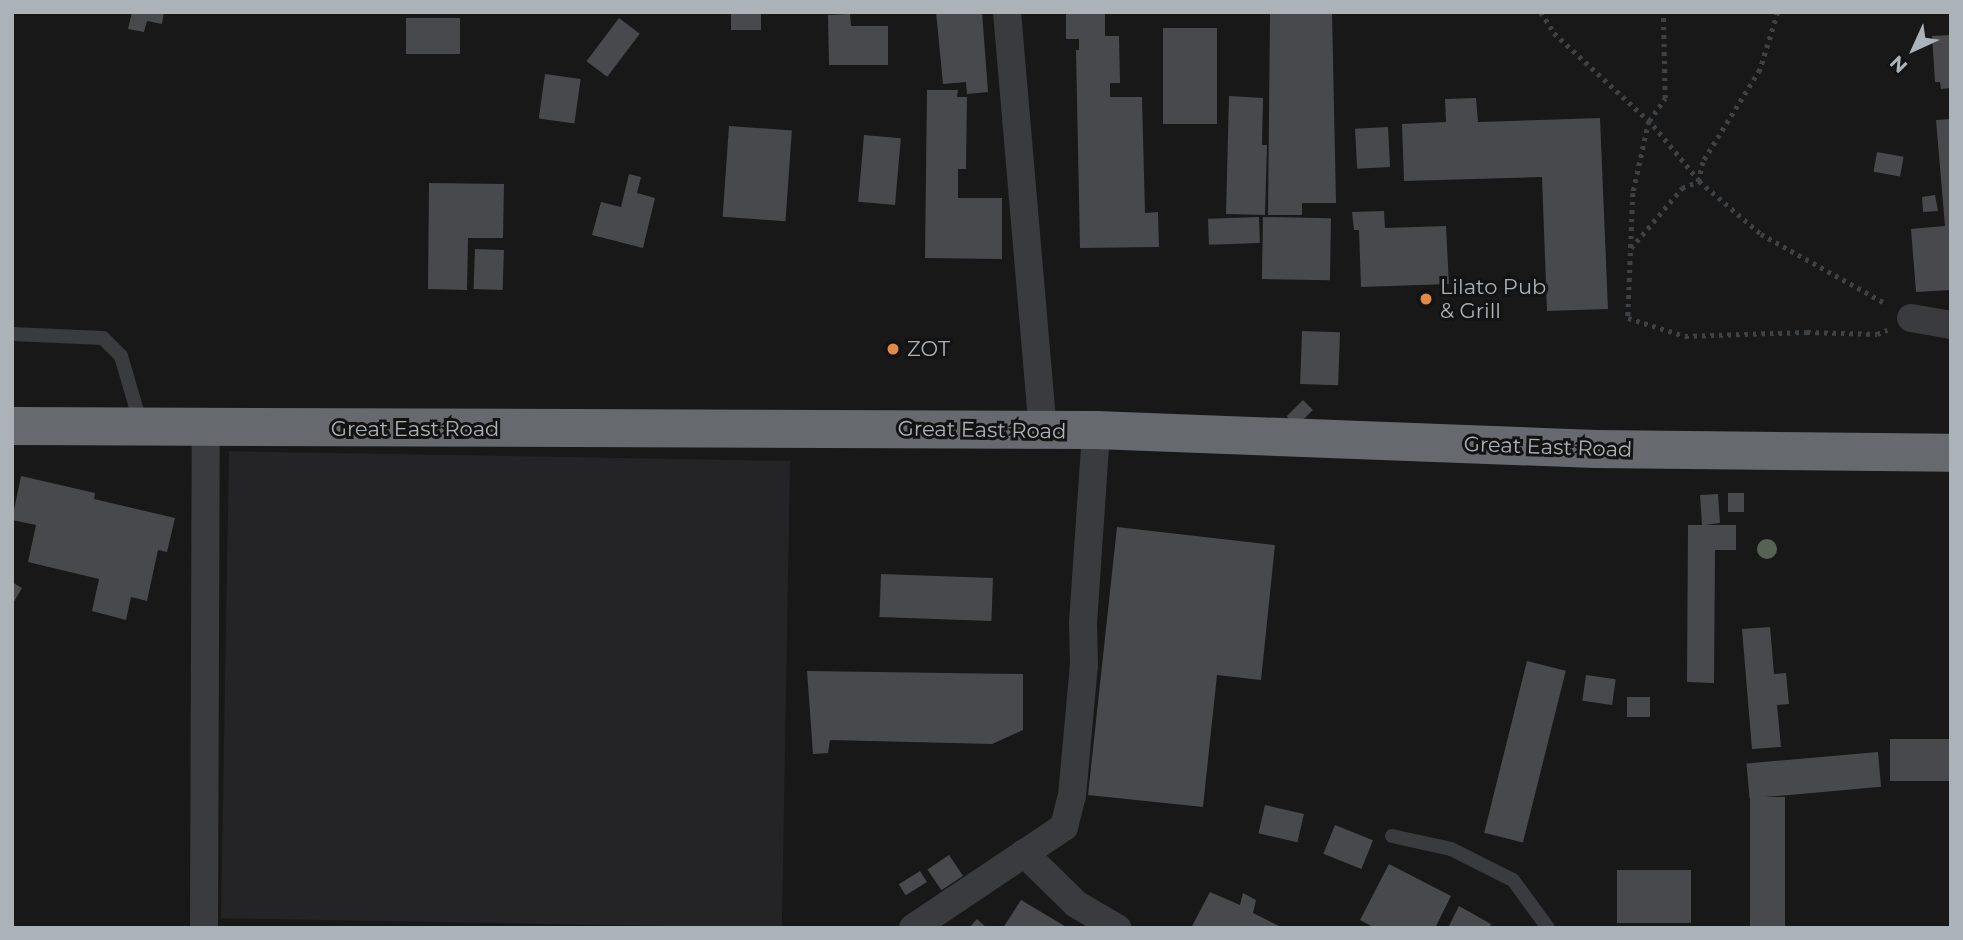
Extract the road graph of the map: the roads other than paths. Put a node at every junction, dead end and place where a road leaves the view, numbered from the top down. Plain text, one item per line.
1 (1007, 12) edge
2 (1911, 318) road end
3 (1951, 325) edge
4 (12, 334) edge
5 (12, 426) edge
6 (142, 427) junction
7 (205, 429) junction
8 (1096, 430) junction
9 (1043, 432) junction
10 (1951, 453) edge
11 (1392, 836) dead end
12 (1024, 853) junction
13 (204, 928) edge
14 (913, 928) edge
15 (1117, 928) edge
16 (1548, 928) edge

1 - 9 street
2 - 3 street
4 - 6 lane
5 - 6 highway, Great East Road
6 - 7 highway, Great East Road
7 - 9 highway, Great East Road
7 - 13 street
8 - 9 highway, Great East Road
8 - 10 highway, Great East Road
8 - 12 street
11 - 16 lane
12 - 14 street
12 - 15 street

